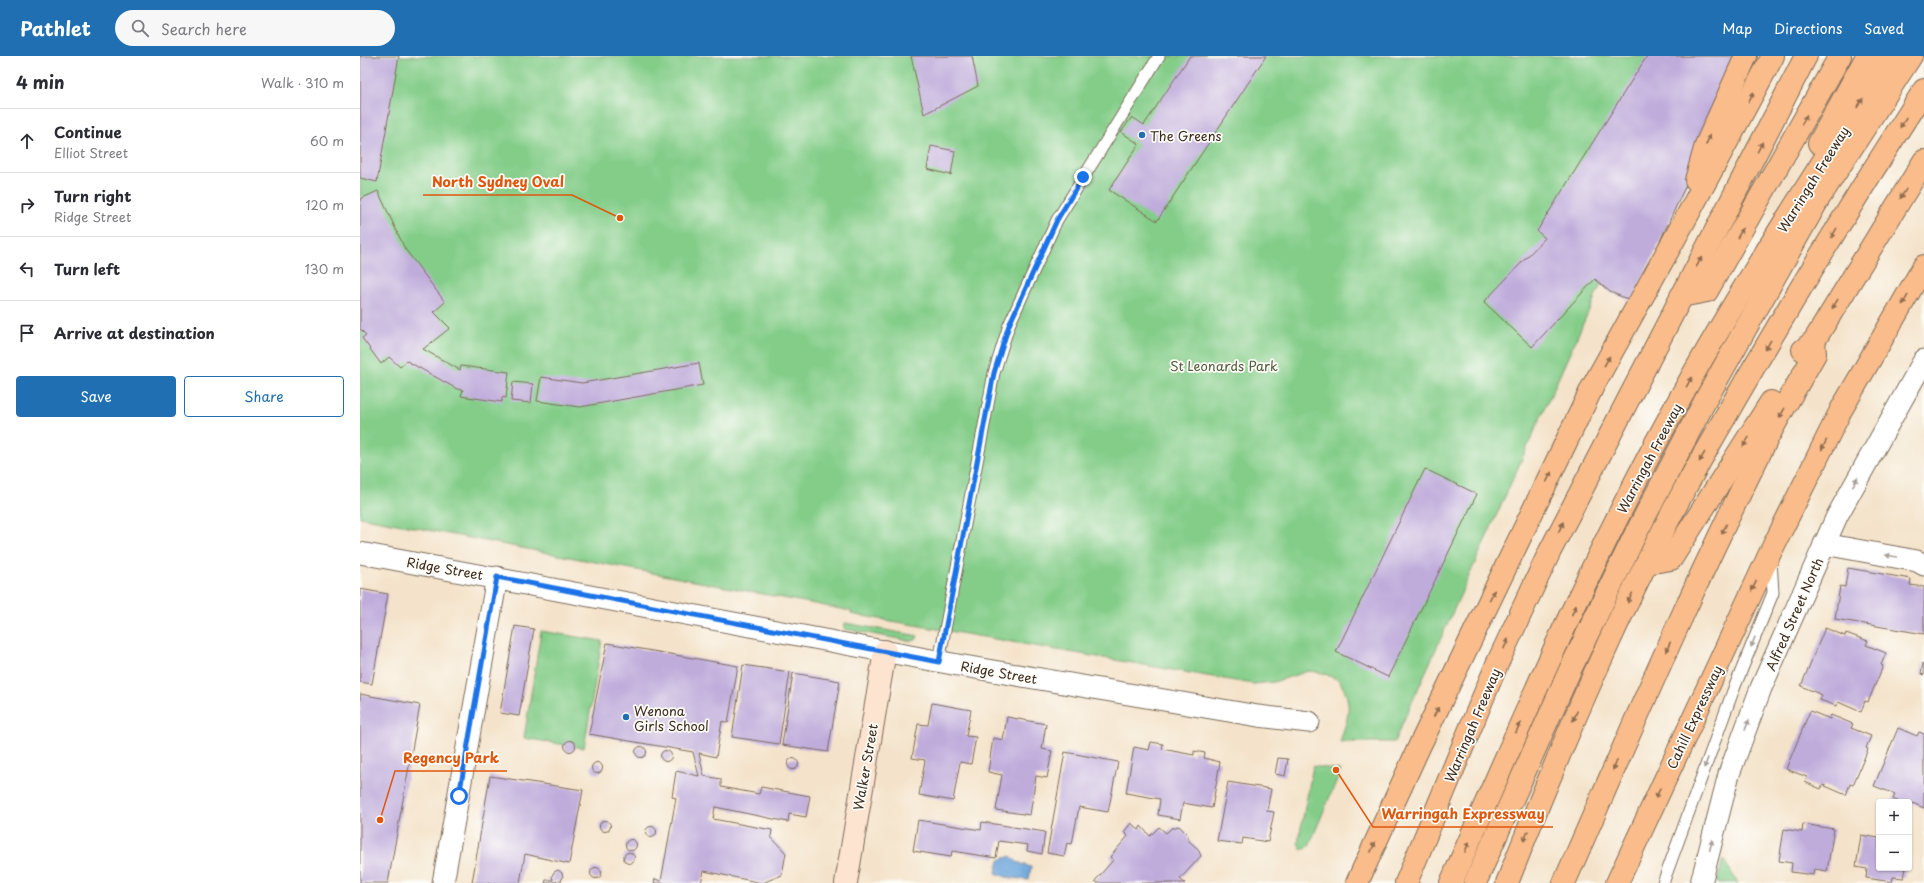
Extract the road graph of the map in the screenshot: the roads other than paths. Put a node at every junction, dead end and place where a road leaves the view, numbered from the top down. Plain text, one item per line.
1 (1159, 56) edge
2 (1746, 56) edge
3 (1773, 56) edge
4 (1806, 56) edge
5 (1840, 56) edge
6 (1867, 56) edge
7 (1890, 56) edge
8 (1911, 56) edge
9 (1924, 90) edge
10 (1924, 160) edge
11 (1686, 218) junction
12 (1764, 255) junction
13 (1924, 266) edge
14 (1681, 296) junction
15 (1814, 341) junction
16 (1924, 360) edge
17 (1824, 544) junction
18 (1771, 551) junction
19 (360, 553) edge
20 (1647, 563) junction
21 (1924, 565) edge
22 (497, 577) junction
23 (885, 651) junction
24 (939, 662) junction
25 (1309, 722) dead end
26 (444, 883) edge
27 (846, 883) edge
28 (1357, 883) edge
29 (1406, 883) edge
30 (1451, 883) edge
31 (1475, 883) edge
32 (1507, 883) edge
33 (1564, 883) edge
34 (1617, 883) edge
35 (1663, 883) edge
36 (1701, 883) edge

1 - 24 lane
11 -> 2 highway
11 -> 3 highway
14 -> 4 highway, Warringah Freeway
14 -> 5 highway
6 - 12 highway
12 -> 7 highway, Warringah Freeway
8 - 31 highway, Warringah Freeway
9 -> 20 highway
10 -> 15 highway
28 -> 11 highway
30 -> 12 highway, Warringah Freeway
13 -> 18 highway
29 -> 14 highway, Warringah Freeway
15 -> 20 highway
15 -> 33 highway
17 -> 16 street, Alfred Street North
21 -> 17 street
36 -> 17 street, Alfred Street North
18 -> 34 highway, Cahill Expressway
18 -> 35 lane
19 - 22 street, Ridge Street
20 -> 32 highway
22 - 23 street, Ridge Street
22 - 26 street
23 - 24 street, Ridge Street
23 - 27 street, Walker Street
24 - 25 street, Ridge Street

